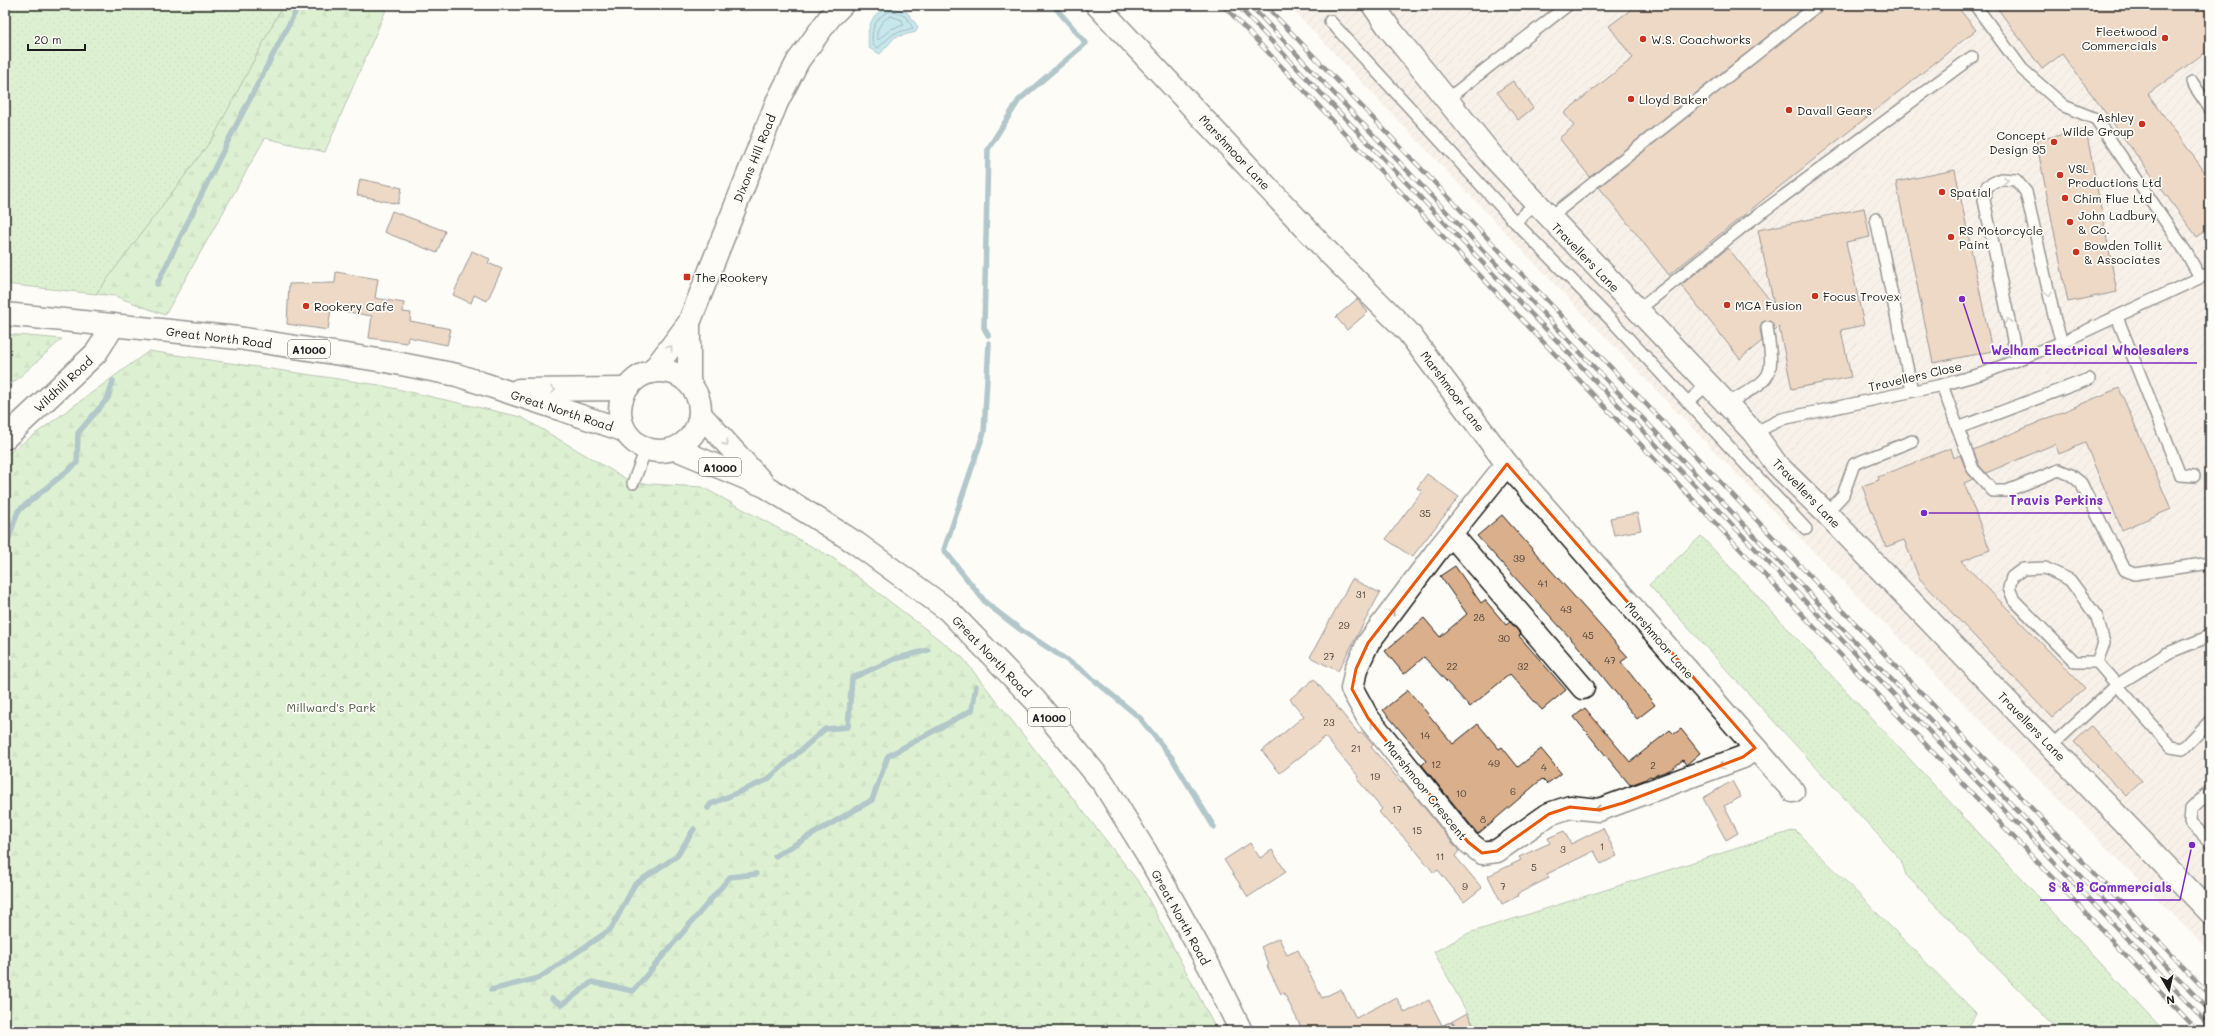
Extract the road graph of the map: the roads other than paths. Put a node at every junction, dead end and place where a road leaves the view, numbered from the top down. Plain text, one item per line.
1 (842, 5) edge
2 (1098, 5) edge
3 (1373, 5) edge
4 (1568, 5) edge
5 (1818, 5) edge
6 (1975, 5) edge
7 (1330, 21) dead end
8 (1972, 57) dead end
9 (2192, 82) dead end
10 (1446, 100) junction
11 (2210, 109) edge
12 (1542, 211) junction
13 (1876, 219) dead end
14 (1515, 222) junction
15 (2205, 275) edge
16 (1637, 310) junction
17 (5, 314) edge
18 (2117, 317) junction
19 (689, 323) junction
20 (114, 325) junction
21 (1767, 327) dead end
22 (2062, 342) junction
23 (2017, 359) junction
24 (652, 372) junction
25 (2088, 378) dead end
26 (689, 383) junction
27 (1708, 384) junction
28 (1942, 385) junction
29 (626, 389) junction
30 (500, 390) junction
31 (1912, 391) junction
32 (1688, 402) junction
33 (1727, 404) junction
34 (700, 414) junction
35 (1958, 428) junction
36 (624, 430) junction
37 (1754, 433) junction
38 (5, 438) edge
39 (1912, 441) dead end
40 (646, 449) junction
41 (676, 449) junction
42 (1507, 464) junction
43 (2194, 476) dead end
44 (632, 483) dead end
45 (765, 486) junction
46 (1826, 512) junction
47 (1806, 529) dead end
48 (1451, 534) junction
49 (2210, 563) edge
50 (2210, 636) edge
51 (2097, 662) junction
52 (2117, 685) junction
53 (1583, 688) dead end
54 (2210, 721) edge
55 (2051, 746) junction
56 (1755, 748) junction
57 (1794, 791) dead end
58 (2210, 791) edge
59 (2210, 842) edge
60 (2208, 905) edge
61 (1241, 1031) edge

1 - 19 street, Dixons Hill Road
2 - 42 street, Marshmoor Lane
3 - 10 street, Travellers Lane
4 - 10 lane
5 - 12 lane
6 - 15 lane
7 - 14 lane
8 - 16 lane
9 - 11 lane
10 - 12 street, Travellers Lane
12 - 14 lane
12 - 16 street, Travellers Lane
13 - 31 lane
14 - 32 lane
15 - 18 lane, Travellers Close
16 - 27 street, Travellers Lane
17 - 20 street, Great North Road / A1000
18 - 22 lane, Travellers Close
18 - 43 lane
24 -> 19 street, Dixons Hill Road
19 - 26 street, Dixons Hill Road
20 - 30 street, Great North Road / A1000
20 - 38 street, Wildhill Road
21 - 33 lane
22 - 23 lane, Travellers Close
23 -> 22 lane
23 - 28 lane, Travellers Close
24 - 26 street
24 - 29 street
25 - 35 lane
26 - 34 street
27 - 32 lane
27 - 33 street, Travellers Lane
28 - 31 lane, Travellers Close
28 - 35 lane
30 -> 29 street, Great North Road / A1000
29 - 36 street
30 - 36 street, Great North Road / A1000
31 - 37 lane, Travellers Close
32 - 47 lane
33 - 37 street, Travellers Lane
34 - 41 street
34 -> 45 street, Great North Road / A1000
35 - 49 lane
36 - 40 street
37 - 46 street, Travellers Lane
39 - 46 lane
40 - 41 street
40 - 44 lane
41 - 45 street, Great North Road / A1000
42 - 48 street, Marshmoor Crescent
42 - 56 street, Marshmoor Lane
45 - 61 street, Great North Road / A1000
46 - 55 street, Travellers Lane
48 - 53 street
56 -> 48 street, Marshmoor Crescent
50 - 52 lane
51 - 51 lane
51 - 52 lane
52 - 54 lane
52 - 55 lane
55 - 60 street, Travellers Lane
56 - 57 street, Marshmoor Lane
58 - 59 lane

